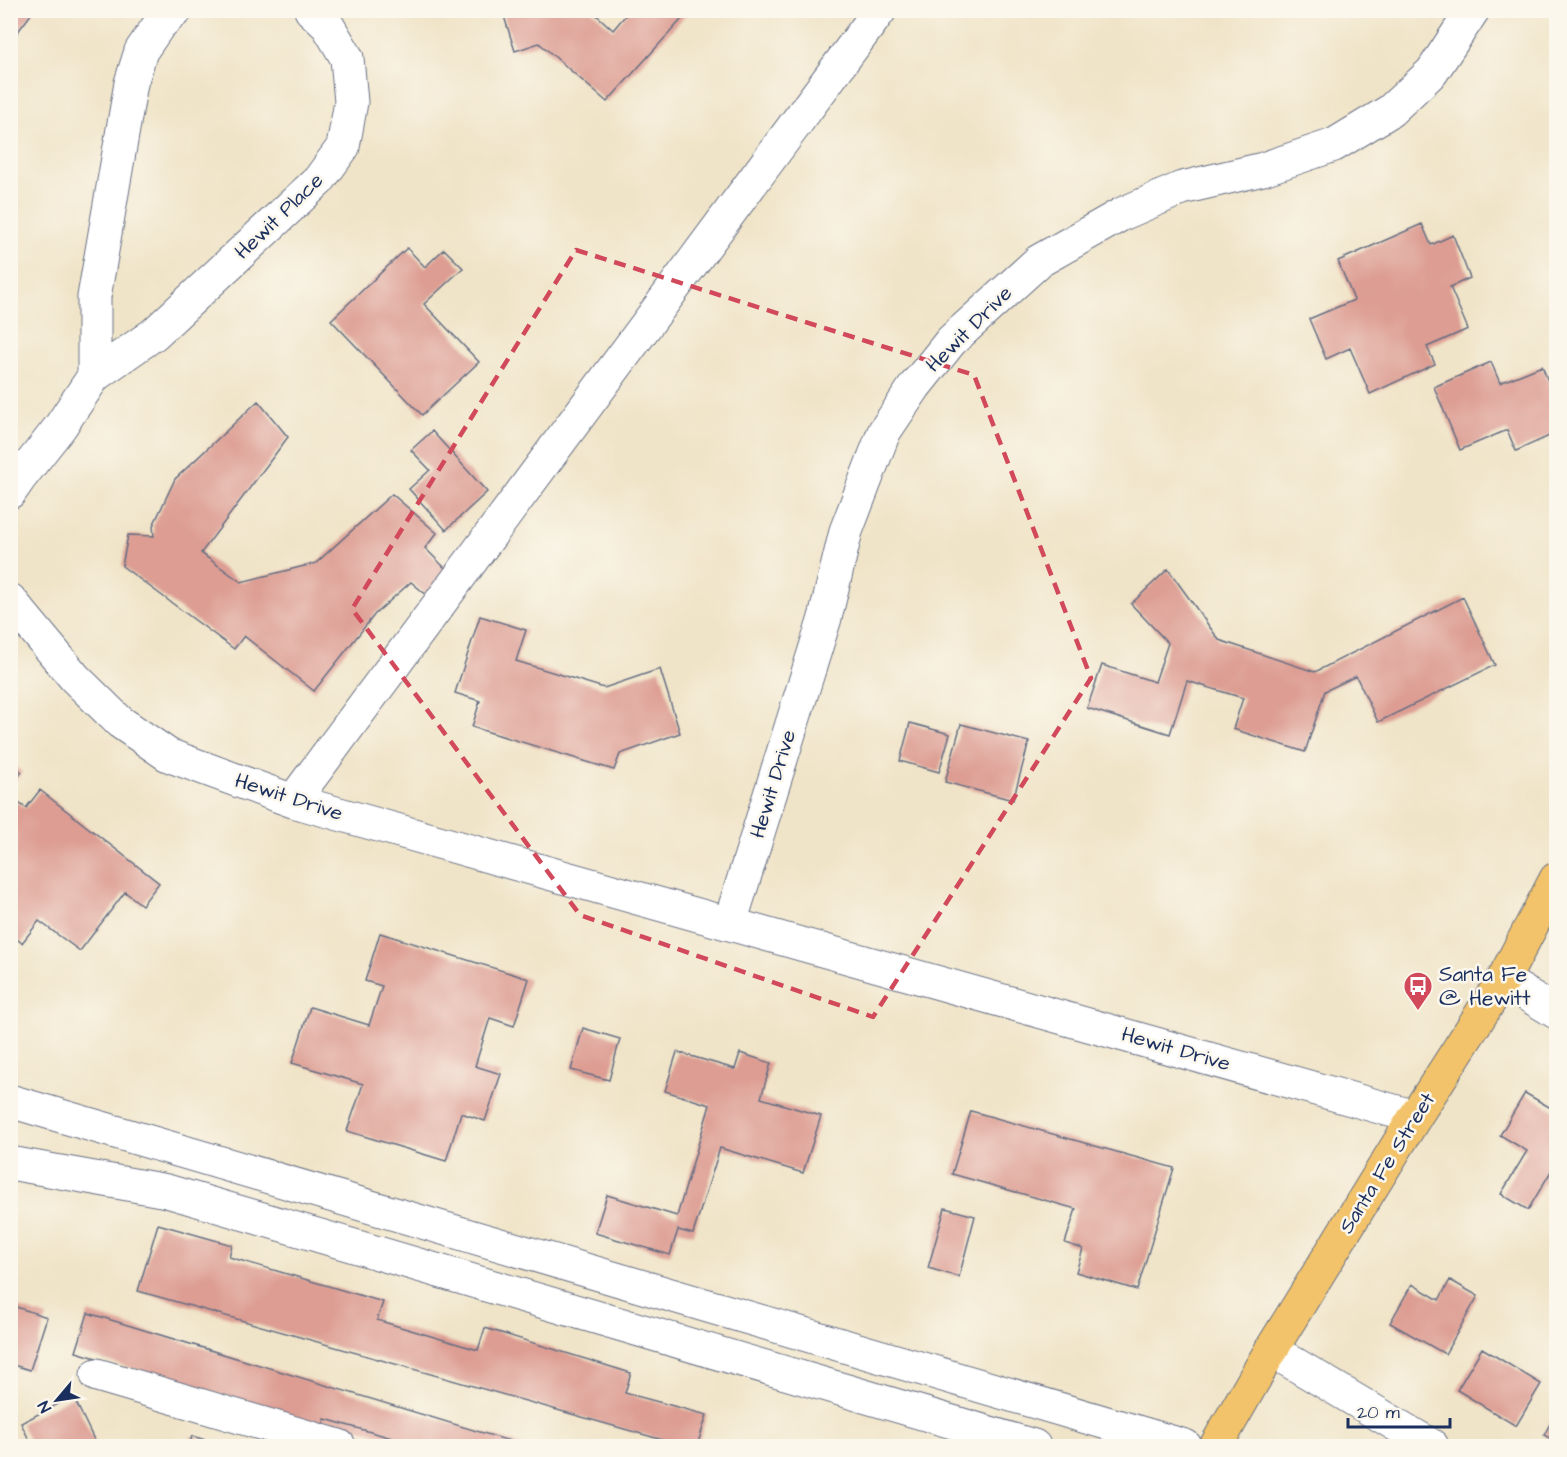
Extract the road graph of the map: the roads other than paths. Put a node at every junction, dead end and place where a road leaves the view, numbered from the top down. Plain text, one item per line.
1 (176, 10) edge
2 (311, 10) edge
3 (880, 10) edge
4 (1473, 10) edge
5 (94, 376) junction
6 (10, 492) edge
7 (10, 600) edge
8 (293, 801) junction
9 (1557, 879) edge
10 (730, 923) junction
11 (1503, 980) junction
12 (1557, 1012) edge
13 (10, 1101) edge
14 (1415, 1117) junction
15 (10, 1163) edge
16 (1271, 1350) junction
17 (97, 1375) dead end
18 (339, 1446) edge
19 (1034, 1446) edge
20 (1185, 1446) edge
21 (1216, 1446) edge
22 (1432, 1446) edge

1 - 5 street
2 - 5 street, Hewit Place
3 - 8 street
4 - 10 street, Hewit Drive
5 - 6 street, Hewit Place
7 - 8 street, Hewit Drive
8 - 10 street, Hewit Drive
9 - 11 main road, Santa Fe Street
10 - 14 street, Hewit Drive
11 - 12 street
11 - 14 main road, Santa Fe Street
13 - 20 street
14 - 16 main road, Santa Fe Street
15 - 19 street
16 - 21 main road, Santa Fe Street
16 - 22 street
17 - 18 street

